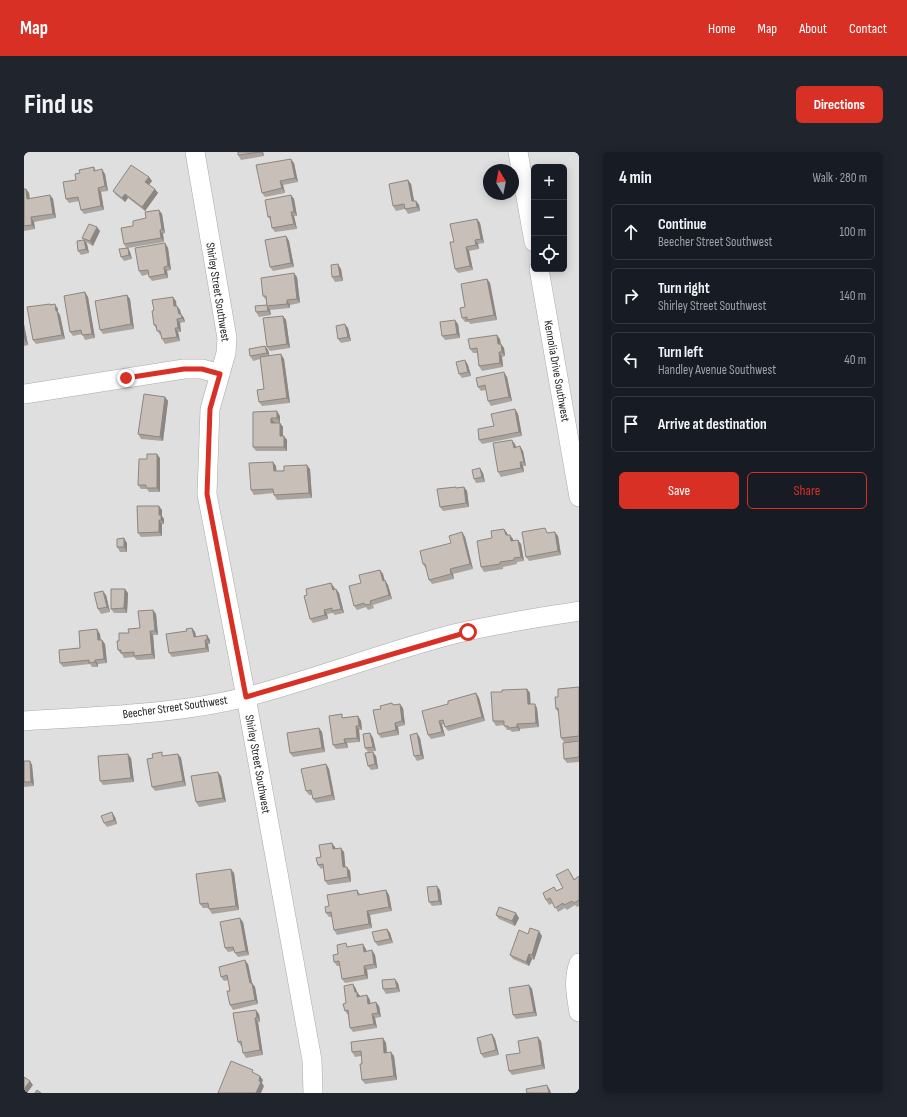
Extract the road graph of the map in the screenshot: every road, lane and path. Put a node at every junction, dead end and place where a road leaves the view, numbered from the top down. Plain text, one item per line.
1 (195, 152) edge
2 (518, 152) edge
3 (533, 236) edge
4 (540, 272) edge
5 (220, 374) junction
6 (24, 394) edge
7 (579, 497) edge
8 (579, 611) edge
9 (246, 697) junction
10 (24, 722) edge
11 (579, 963) edge
12 (579, 1012) edge
13 (313, 1093) edge

1 - 5 street, Shirley Street Southwest
2 - 3 street
4 - 7 street, Kennolia Drive Southwest
5 - 6 street
5 - 9 street, Shirley Street Southwest
8 - 9 street, Beecher Street Southwest
9 - 10 street, Beecher Street Southwest
9 - 13 street, Shirley Street Southwest
11 - 12 street

